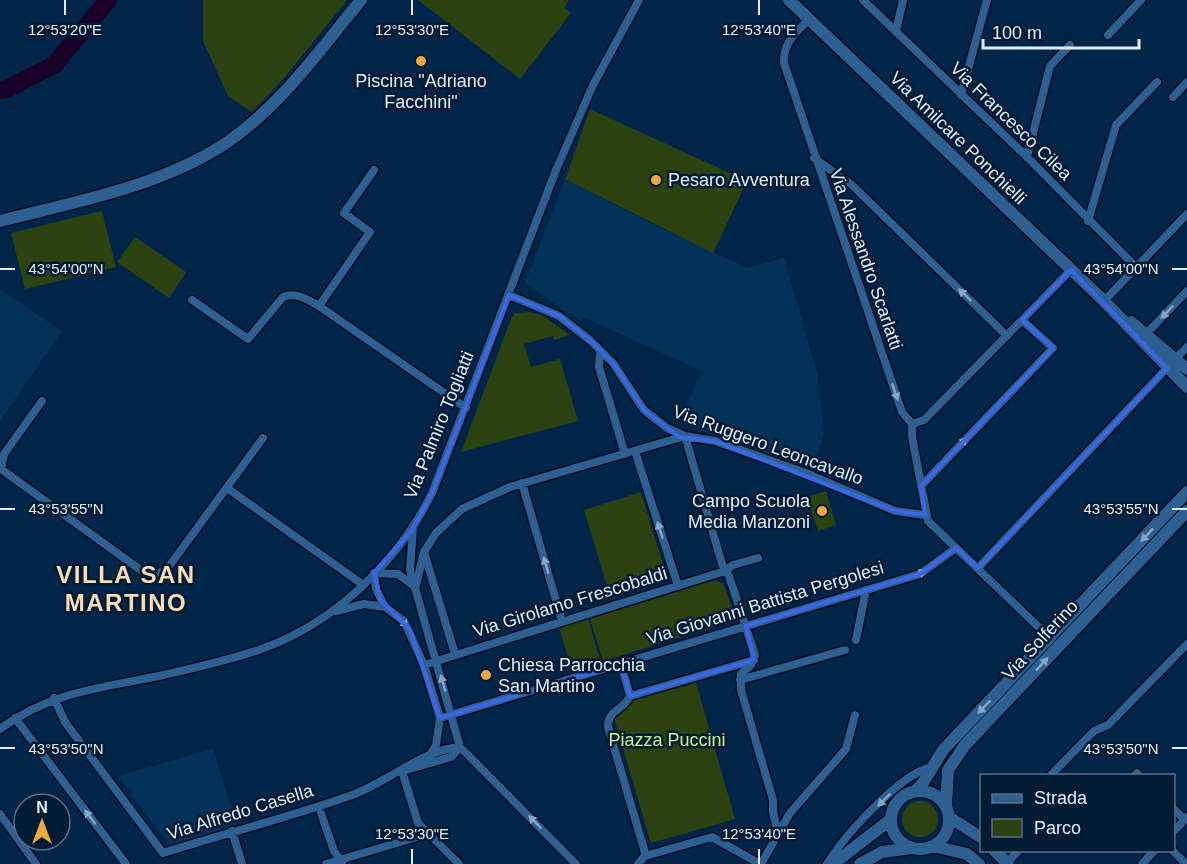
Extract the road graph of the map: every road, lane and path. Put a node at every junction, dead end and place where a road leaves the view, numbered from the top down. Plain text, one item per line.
1 (361, 0) edge
2 (639, 0) edge
3 (789, 0) edge
4 (863, 0) edge
5 (903, 0) edge
6 (987, 0) edge
7 (1141, 0) edge
8 (808, 20) junction
9 (896, 31) junction
10 (1108, 35) dead end
11 (1070, 45) dead end
12 (1157, 82) dead end
13 (1187, 82) edge
14 (961, 95) junction
15 (1173, 97) dead end
16 (1027, 157) junction
17 (814, 158) junction
18 (374, 170) dead end
19 (1187, 214) edge
20 (0, 221) edge
21 (1088, 221) junction
22 (1136, 267) junction
23 (1071, 270) junction
24 (1187, 291) edge
25 (508, 295) junction
26 (192, 300) dead end
27 (1104, 301) junction
28 (319, 306) junction
29 (1022, 320) junction
30 (1147, 333) junction
31 (1007, 336) junction
32 (1187, 347) edge
33 (600, 350) junction
34 (1171, 363) junction
35 (1187, 369) edge
36 (1187, 387) edge
37 (42, 400) dead end
38 (466, 408) junction
39 (912, 424) junction
40 (667, 428) junction
41 (685, 436) junction
42 (263, 438) dead end
43 (649, 446) junction
44 (635, 451) junction
45 (625, 454) junction
46 (522, 483) junction
47 (921, 486) junction
48 (227, 488) junction
49 (1187, 492) edge
50 (1187, 511) edge
51 (926, 515) junction
52 (413, 529) junction
53 (956, 548) junction
54 (424, 552) junction
55 (758, 558) dead end
56 (978, 568) junction
57 (725, 571) junction
58 (374, 573) junction
59 (362, 584) junction
60 (678, 586) junction
61 (416, 589) junction
62 (866, 590) junction
63 (385, 607) junction
64 (329, 613) junction
65 (562, 621) junction
66 (746, 626) junction
67 (1050, 638) junction
68 (856, 640) dead end
69 (1187, 644) edge
70 (845, 650) dead end
71 (455, 654) junction
72 (754, 660) junction
73 (436, 661) junction
74 (621, 664) junction
75 (424, 665) junction
76 (740, 680) junction
77 (630, 696) junction
78 (54, 698) junction
79 (451, 714) junction
80 (855, 715) dead end
81 (15, 718) junction
82 (440, 718) junction
83 (0, 729) edge
84 (460, 747) junction
85 (431, 753) junction
86 (931, 767) junction
87 (402, 771) junction
88 (1052, 774) edge
89 (915, 791) junction
90 (773, 800) junction
91 (947, 812) junction
92 (321, 813) dead end
93 (0, 814) edge
94 (1186, 818) edge
95 (786, 819) junction
96 (890, 820) junction
97 (1175, 829) edge
98 (232, 831) junction
99 (778, 833) junction
100 (427, 834) junction
101 (980, 837) edge
102 (933, 846) junction
103 (911, 848) junction
104 (996, 852) edge
105 (1017, 852) edge
106 (1153, 852) edge
107 (1174, 852) edge
108 (645, 856) junction
109 (342, 862) edge
110 (36, 864) edge
111 (126, 864) edge
112 (242, 864) edge
113 (326, 864) edge
114 (459, 864) edge
115 (576, 864) edge
116 (638, 864) edge
117 (761, 864) edge
118 (827, 864) edge
119 (833, 864) edge
120 (860, 864) edge
121 (980, 864) edge
122 (1007, 864) edge
123 (1142, 864) edge
124 (1186, 864) edge

1 - 20 main road
2 - 25 street, Via Palmiro Togliatti
3 - 8 main road, Via Amilcare Ponchielli
4 - 9 street, Via Francesco Cilea
5 - 9 street
6 - 14 street
7 - 10 street
8 - 17 street, Via Alessandro Scarlatti
8 - 23 main road, Via Amilcare Ponchielli
9 - 14 street, Via Francesco Cilea
11 - 16 street
12 - 21 street
13 - 15 street
14 - 16 street, Via Francesco Cilea
16 - 21 street, Via Francesco Cilea
31 -> 17 street
17 -> 39 street, Via Alessandro Scarlatti
18 - 28 street
19 - 22 street
21 - 22 street, Via Francesco Cilea
22 - 27 street
23 - 27 main road, Via Amilcare Ponchielli
23 - 29 street
24 -> 30 street
25 - 33 street, Via Ruggero Leoncavallo
25 - 38 street, Via Palmiro Togliatti
26 - 28 street
27 - 30 main road, Via Amilcare Ponchielli
27 - 34 main road, Via Amilcare Ponchielli
28 - 38 street
29 - 31 street
47 -> 29 street
30 - 34 main road, Via Amilcare Ponchielli
31 - 39 street
32 - 34 street
33 - 40 street, Via Ruggero Leoncavallo
33 - 45 street
34 - 35 main road, Via Amilcare Ponchielli
34 - 36 main road, Via Amilcare Ponchielli
34 - 56 street
37 - 48 street
38 - 52 street, Via Palmiro Togliatti
39 - 47 street, Via Alessandro Scarlatti
40 - 41 street, Via Ruggero Leoncavallo
40 - 43 street
41 - 43 street
41 - 51 street, Via Ruggero Leoncavallo
41 - 57 street
42 - 48 street
43 - 44 street
44 - 45 street
60 -> 44 street
45 - 46 street
46 - 54 street
65 -> 46 street
47 - 51 street, Via Alessandro Scarlatti
48 - 59 street
49 -> 67 main road, Via Solferino
91 -> 50 main road, Via Solferino
51 - 53 street
52 - 58 street, Via Palmiro Togliatti
52 - 61 street
53 - 56 street
62 -> 53 street, Via Giovanni Battista Pergolesi
54 - 61 street
54 - 71 street
55 - 57 street, Via Girolamo Frescobaldi
56 - 67 street
57 - 60 street, Via Girolamo Frescobaldi
57 - 66 street
58 - 59 street, Via Palmiro Togliatti
58 - 61 street
58 - 63 street
59 - 64 street, Via Palmiro Togliatti
60 - 65 street, Via Girolamo Frescobaldi
61 - 73 street
62 - 66 street, Via Giovanni Battista Pergolesi
62 - 68 street
63 - 64 street
63 -> 75 street
64 - 78 street, Via Palmiro Togliatti
65 - 71 street, Via Girolamo Frescobaldi
66 - 72 street
66 - 74 street, Via Giovanni Battista Pergolesi
67 -> 86 main road, Via Solferino
69 - 88 street
70 - 76 street
71 - 73 street, Via Girolamo Frescobaldi
72 - 76 street
72 - 77 street
73 - 75 street, Via Girolamo Frescobaldi
79 -> 73 street
74 - 77 street
74 - 79 street, Via Giovanni Battista Pergolesi
75 - 82 street
76 - 90 street
77 - 108 street
78 - 81 street, Via Palmiro Togliatti
78 - 98 street, Via Alfredo Casella
79 - 82 street, Via Giovanni Battista Pergolesi
79 - 84 street
80 - 95 street
81 - 83 street, Via Palmiro Togliatti
111 -> 81 street
82 - 85 street
84 - 85 street, Via Alfredo Casella
84 - 87 street, Via Alfredo Casella
115 -> 84 street
85 - 87 street, Via Alfredo Casella
86 - 89 main road, Via Solferino
86 -> 118 street, Via Solferino
87 - 98 street, Via Alfredo Casella
87 - 100 street
89 - 91 main road
89 - 96 main road, Via Solferino
90 - 95 street
90 - 99 street
91 - 101 main road
91 - 102 main road, Via Solferino
92 - 109 street
93 - 110 street
94 - 97 street
95 - 99 street
96 - 103 main road
96 - 119 main road, Via Solferino
98 - 112 street
99 - 117 street
100 - 109 street
100 - 114 street
102 - 103 main road
102 - 121 main road
103 - 120 main road
104 - 122 main road
105 - 122 street
106 - 123 street
107 - 124 street
108 - 116 street
108 - 117 street
109 - 113 street

